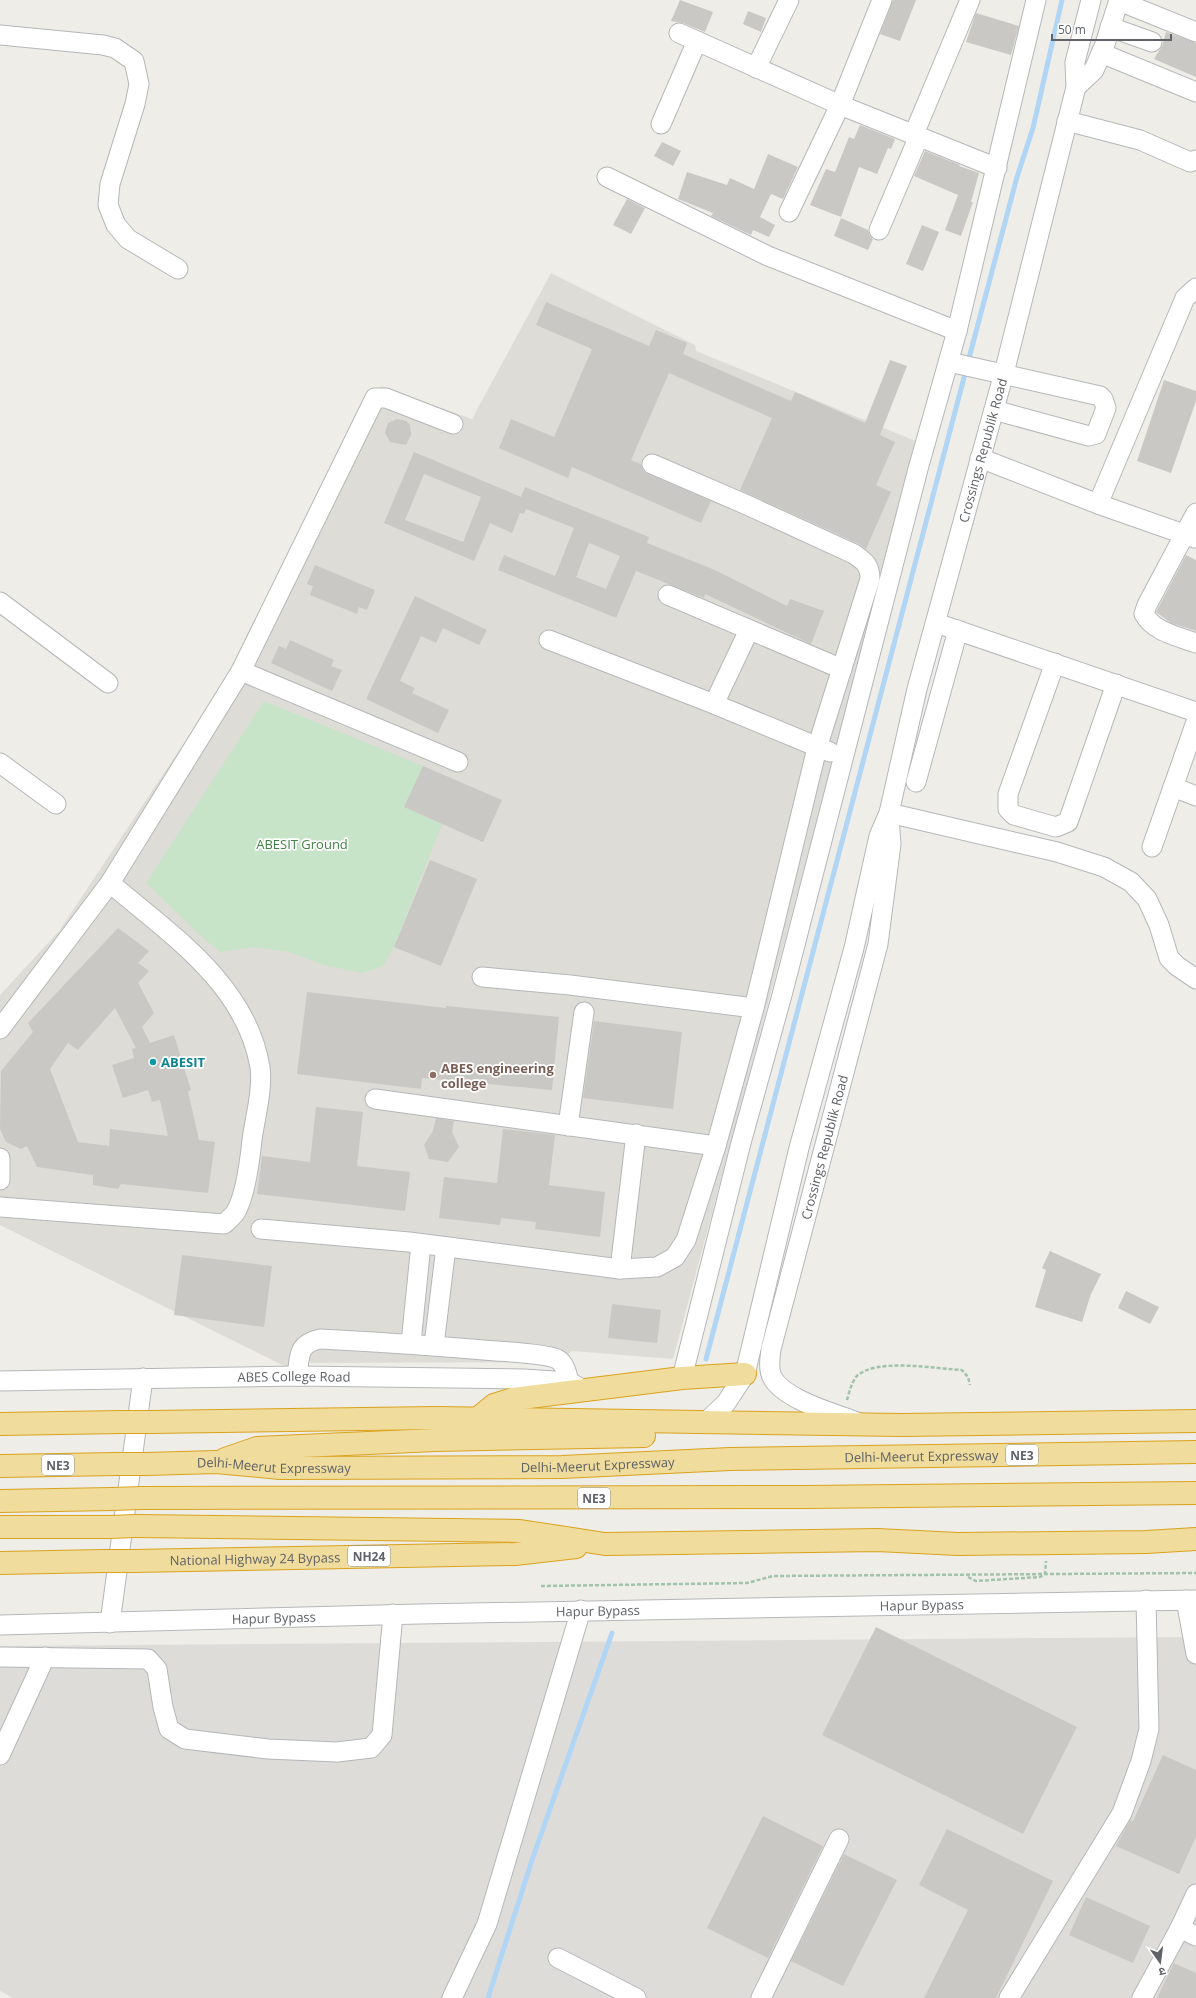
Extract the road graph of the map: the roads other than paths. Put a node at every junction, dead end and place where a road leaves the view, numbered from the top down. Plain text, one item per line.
1 (789, 0) edge
2 (882, 0) edge
3 (970, 0) edge
4 (1036, 0) edge
5 (1092, 0) edge
6 (1119, 0) edge
7 (1110, 27) junction
8 (1196, 32) edge
9 (679, 33) dead end
10 (0, 35) edge
11 (697, 41) junction
12 (1152, 42) dead end
13 (1101, 53) junction
14 (756, 68) junction
15 (1076, 87) junction
16 (1196, 92) edge
17 (840, 105) junction
18 (1067, 121) junction
19 (661, 124) dead end
20 (916, 135) junction
21 (1196, 160) edge
22 (997, 168) junction
23 (606, 177) dead end
24 (789, 212) dead end
25 (879, 230) dead end
26 (178, 269) dead end
27 (1196, 288) edge
28 (957, 331) junction
29 (956, 363) junction
30 (1004, 373) junction
31 (994, 410) junction
32 (453, 424) dead end
33 (980, 458) junction
34 (652, 464) dead end
35 (1098, 504) junction
36 (1196, 513) edge
37 (1190, 536) edge
38 (668, 595) dead end
39 (0, 602) edge
40 (936, 623) junction
41 (749, 630) junction
42 (958, 630) junction
43 (549, 640) dead end
44 (1196, 643) edge
45 (1055, 663) junction
46 (842, 669) junction
47 (242, 671) junction
48 (108, 683) dead end
49 (1116, 684) junction
50 (714, 704) junction
51 (1196, 712) edge
52 (1196, 722) edge
53 (817, 748) junction
54 (843, 757) junction
55 (458, 762) dead end
56 (0, 763) edge
57 (916, 782) dead end
58 (1173, 787) junction
59 (1196, 796) edge
60 (56, 804) dead end
61 (888, 813) junction
62 (1152, 847) dead end
63 (110, 883) junction
64 (482, 977) dead end
65 (1196, 979) edge
66 (754, 1008) junction
67 (584, 1012) dead end
68 (0, 1029) edge
69 (375, 1099) dead end
70 (568, 1126) junction
71 (636, 1134) junction
72 (716, 1146) junction
73 (0, 1158) edge
74 (0, 1180) edge
75 (0, 1207) edge
76 (261, 1229) dead end
77 (422, 1244) junction
78 (446, 1247) junction
79 (620, 1269) junction
80 (411, 1343) junction
81 (434, 1345) junction
82 (745, 1374) junction
83 (297, 1376) junction
84 (144, 1378) junction
85 (682, 1378) junction
86 (0, 1381) edge
87 (578, 1387) junction
88 (478, 1419) junction
89 (1196, 1421) edge
90 (705, 1423) junction
91 (0, 1424) edge
92 (863, 1425) junction
93 (1196, 1452) edge
94 (216, 1462) junction
95 (0, 1466) edge
96 (1196, 1494) edge
97 (460, 1498) junction
98 (0, 1501) edge
99 (187, 1526) junction
100 (0, 1527) edge
101 (1196, 1539) edge
102 (1146, 1542) junction
103 (605, 1544) junction
104 (1196, 1547) edge
105 (0, 1563) edge
106 (1146, 1600) junction
107 (1191, 1600) edge
108 (581, 1610) junction
109 (393, 1614) junction
110 (110, 1623) junction
111 (0, 1625) edge
112 (1196, 1654) edge
113 (0, 1657) edge
114 (44, 1657) junction
115 (0, 1755) edge
116 (839, 1839) dead end
117 (1196, 1894) edge
118 (1188, 1932) edge
119 (558, 1958) dead end
120 (452, 1998) edge
121 (636, 1998) edge
122 (762, 1998) edge
123 (1008, 1998) edge
124 (1142, 1998) edge

1 - 14 street
2 - 17 street
3 - 20 street
4 - 22 street
5 - 15 street, Crossings Republik Road
6 - 7 street
6 - 8 street
7 - 12 street
7 - 13 street
9 - 11 street
10 - 26 street
11 - 14 street
11 - 19 street
13 - 15 street
13 - 16 street
14 - 17 street
15 - 18 street, Crossings Republik Road
17 - 20 street
17 - 24 street
18 - 21 street
18 - 30 street, Crossings Republik Road
20 - 22 street
20 - 25 street
22 - 28 street
23 - 28 street
27 - 35 street
28 - 29 street
29 - 30 street
29 - 54 street
30 - 31 street, Crossings Republik Road
30 - 31 street
31 - 33 street, Crossings Republik Road
32 - 47 street
33 - 35 street
33 - 40 street, Crossings Republik Road
34 - 46 street
35 - 37 street
36 - 37 street
37 - 44 street
38 - 41 street
39 - 48 street
40 - 42 street
40 - 61 street, Crossings Republik Road
41 - 46 street
41 - 50 street
42 - 45 street
42 - 57 street
43 - 50 street
45 - 49 street
45 - 49 street
46 - 53 street
47 - 55 street
47 - 63 street
49 - 51 street
50 - 53 street
52 - 58 street
53 - 54 street
53 - 66 street
54 - 85 street
56 - 60 street
58 - 59 street
58 - 62 street
61 - 65 street
61 - 82 street, Crossings Republik Road
61 - 92 street, Crossings Republik Road
63 - 68 street
63 - 75 street
64 - 66 street
66 - 72 street
67 - 70 street
69 - 70 street
70 - 71 street
71 - 72 street
71 - 79 street
72 - 79 street
73 - 74 street
76 - 77 street
77 - 78 street
77 - 80 street
78 - 79 street
78 - 81 street
80 - 81 street
80 - 83 street
81 - 87 street
82 - 85 highway
82 - 90 street, Crossings Republik Road
83 - 84 street, ABES College Road
83 - 87 street, ABES College Road
84 - 86 street, ABES College Road
84 - 110 street
85 - 87 highway
87 - 88 highway
88 - 90 highway
88 - 91 highway, bridge
89 - 92 highway
90 - 92 highway
90 - 94 highway
93 - 94 highway, Delhi-Meerut Expressway / NE3
94 - 95 highway, Delhi-Meerut Expressway / NE3, bridge
96 - 97 highway, NE3
97 - 98 highway, NE3, bridge
97 - 99 highway
99 - 100 highway, bridge
99 - 103 highway
101 - 102 highway
102 - 103 highway
102 - 104 street
103 - 105 highway, National Highway 24 Bypass / NH24, bridge
106 - 107 street, Hapur Bypass
106 - 108 street, Hapur Bypass
106 - 123 street
107 - 112 street
108 - 109 street, Hapur Bypass
108 - 120 street
109 - 110 street, Hapur Bypass
109 - 114 street
110 - 111 street, Hapur Bypass
113 - 114 street
114 - 115 street
116 - 122 street
117 - 118 street
118 - 124 street
119 - 121 street

